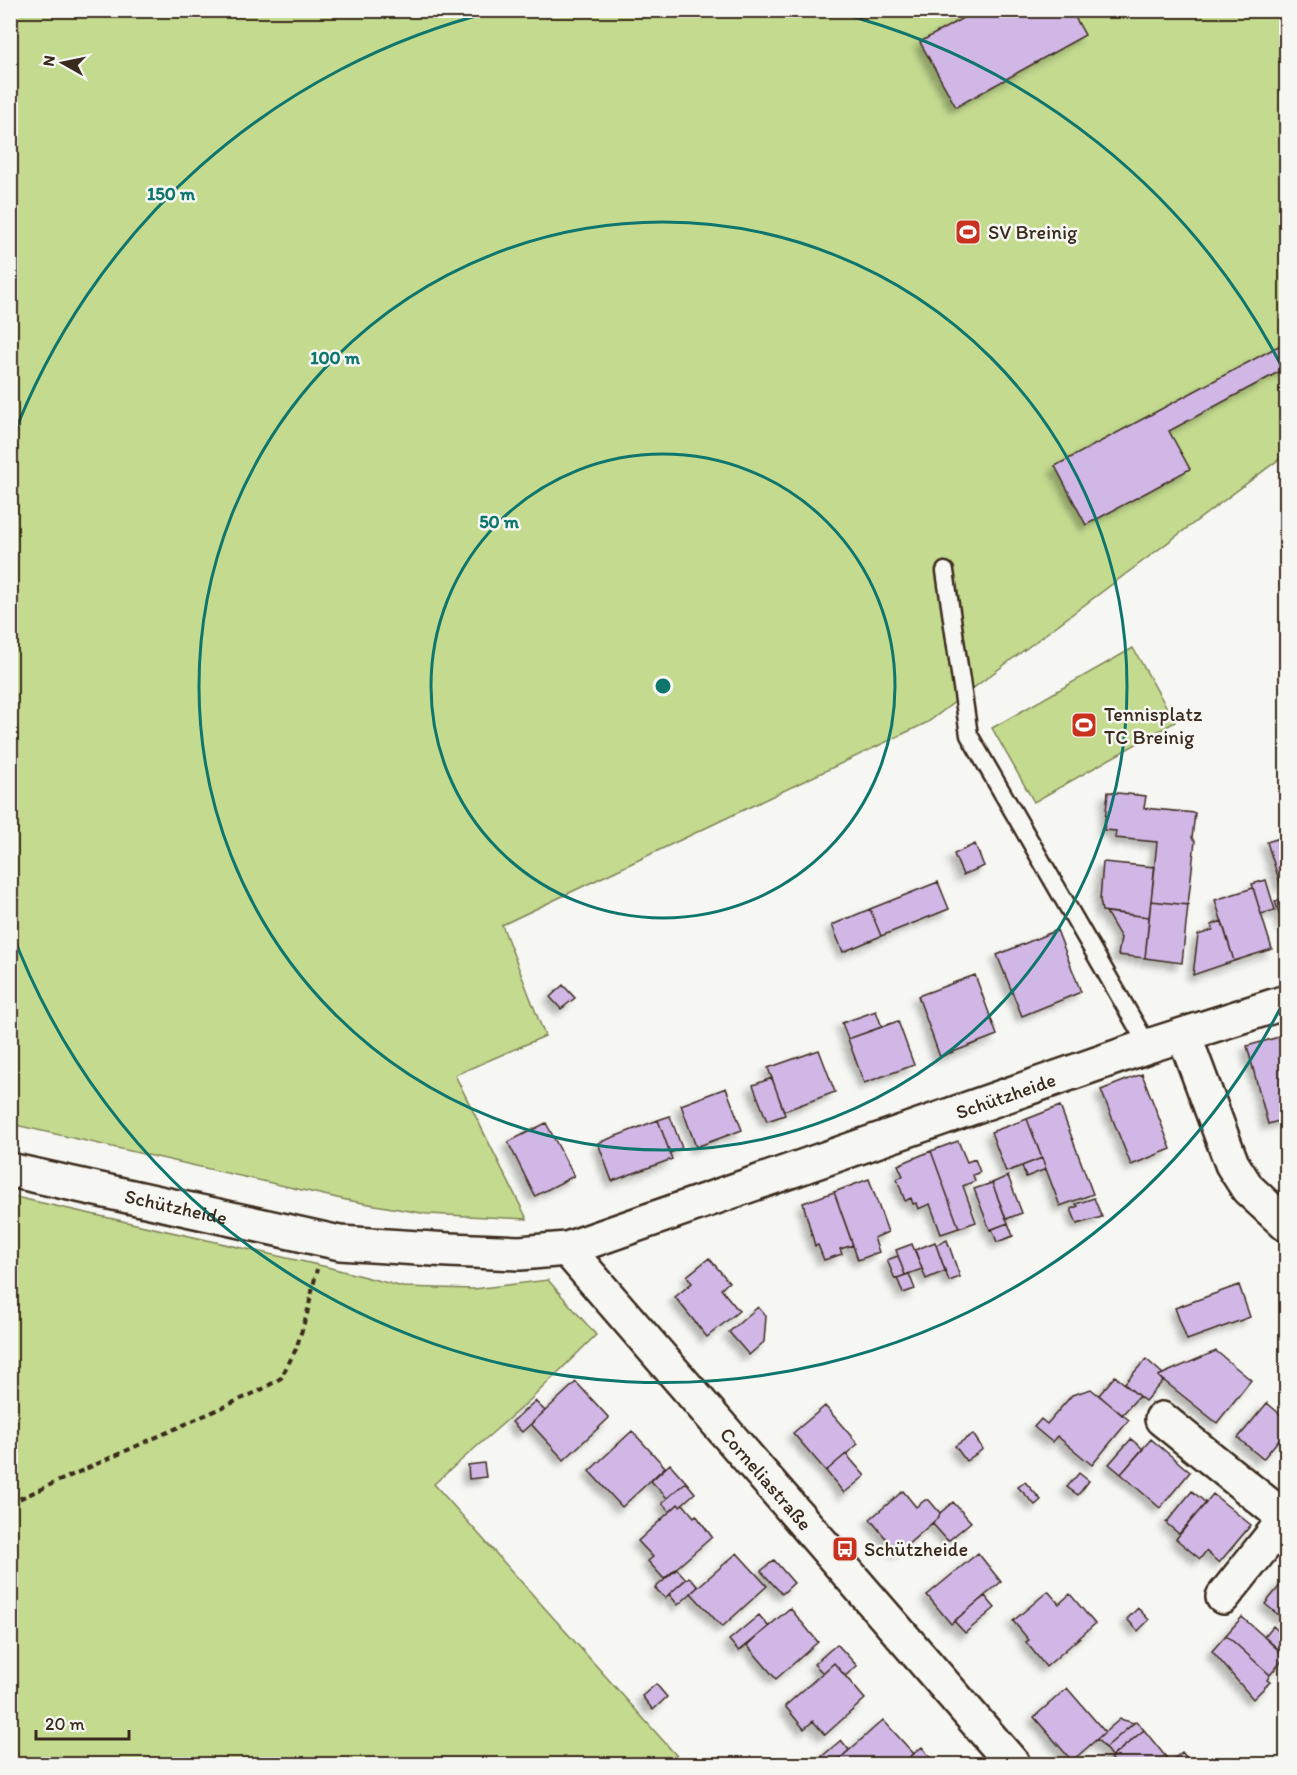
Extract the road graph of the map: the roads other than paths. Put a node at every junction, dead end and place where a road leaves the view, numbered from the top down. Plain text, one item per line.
1 (945, 571) dead end
2 (1287, 1002) edge
3 (1184, 1035) junction
4 (1148, 1046) junction
5 (10, 1170) edge
6 (1287, 1224) edge
7 (567, 1249) junction
8 (1162, 1419) dead end
9 (1286, 1518) edge
10 (1223, 1598) dead end
11 (1013, 1764) edge

1 - 4 lane
2 - 3 street, Schützheide
3 - 4 street, Schützheide
3 - 6 street
4 - 7 street, Schützheide
5 - 7 street, Schützheide
7 - 11 street, Corneliastraße
8 - 9 street
9 - 10 street

